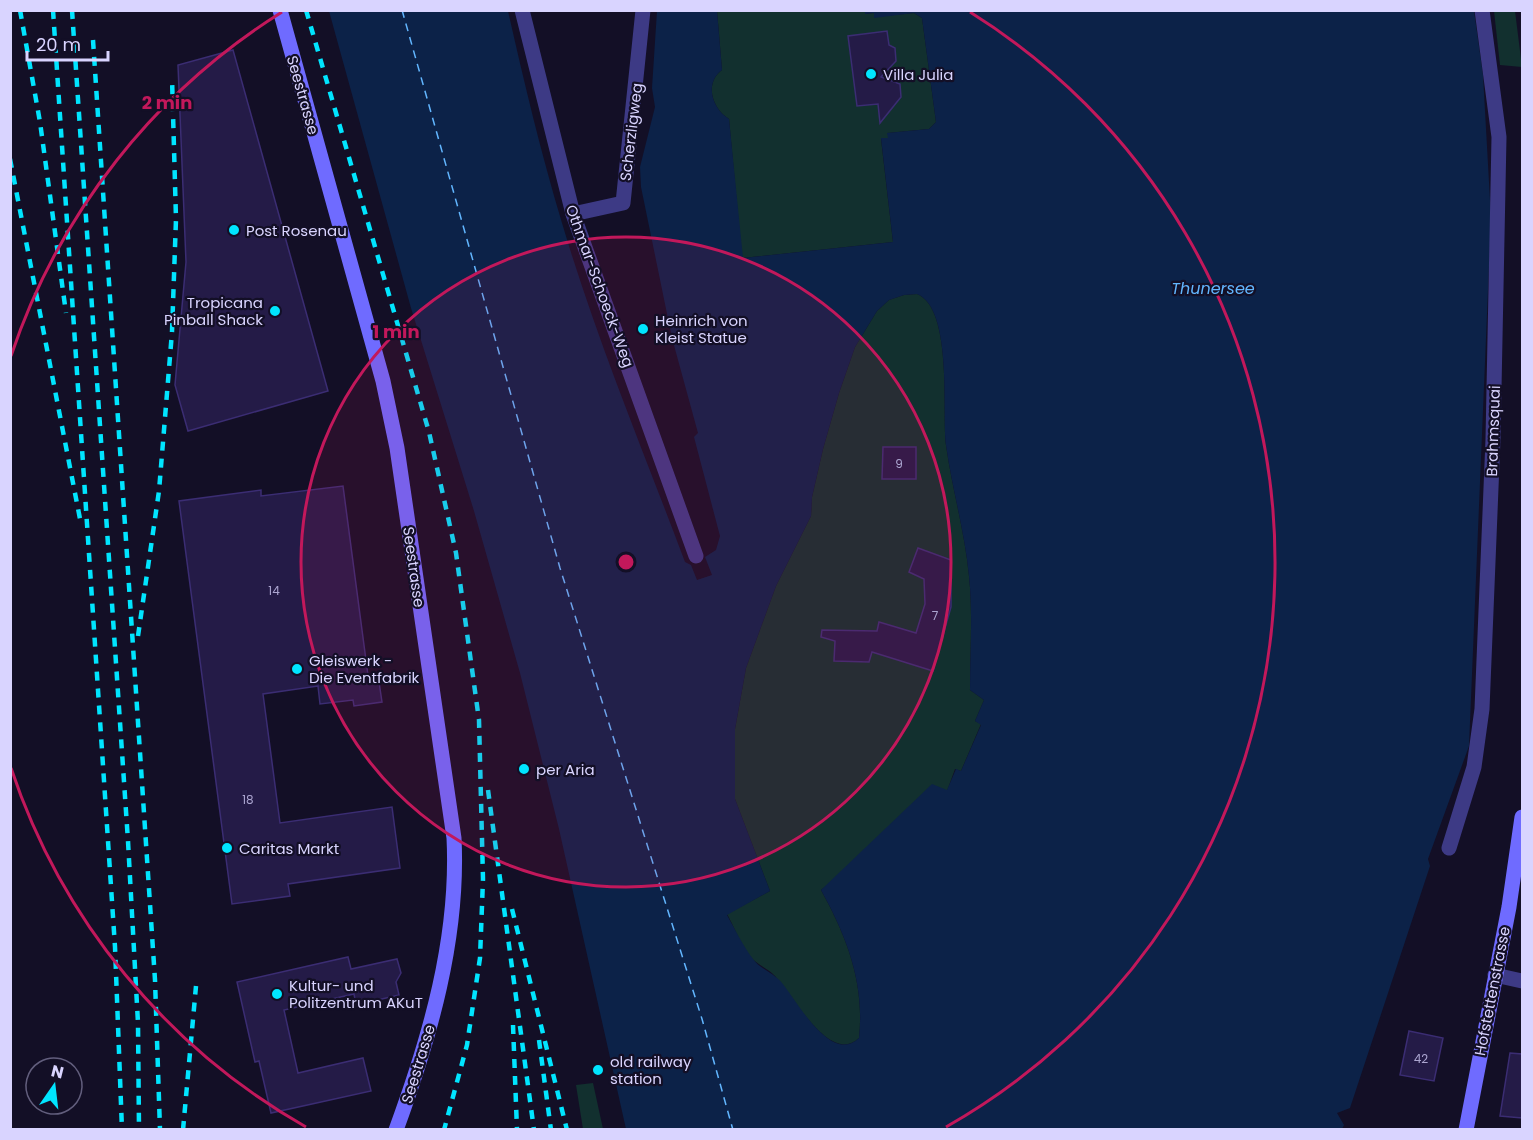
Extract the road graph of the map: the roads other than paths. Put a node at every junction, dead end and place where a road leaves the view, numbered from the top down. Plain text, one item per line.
1 (280, 10) edge
2 (522, 10) edge
3 (643, 10) edge
4 (1482, 10) edge
5 (573, 214) junction
6 (696, 556) dead end
7 (1522, 817) edge
8 (1449, 849) dead end
9 (1495, 975) junction
10 (1522, 981) edge
11 (396, 1130) edge
12 (1466, 1130) edge

1 - 11 street, Seestrasse
2 - 5 street, Othmar-Schoeck-Weg
3 - 5 street, Scherzligweg
4 - 8 street, Brahmsquai
5 - 6 street, Othmar-Schoeck-Weg
7 - 9 street, Hofstettenstrasse
9 - 10 street
9 - 12 street, Hofstettenstrasse

